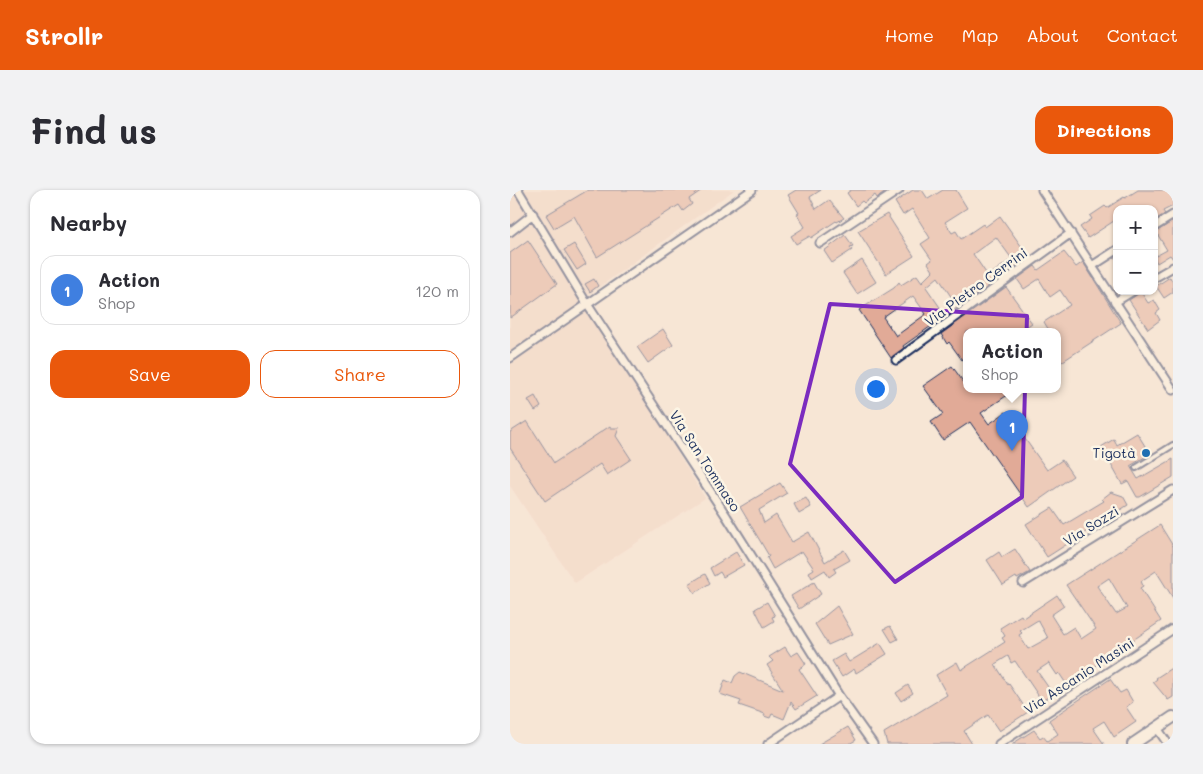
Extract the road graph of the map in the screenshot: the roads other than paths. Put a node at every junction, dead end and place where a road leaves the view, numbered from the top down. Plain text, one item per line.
1 (518, 190) edge
2 (752, 190) edge
3 (899, 190) edge
4 (1042, 190) edge
5 (533, 214) junction
6 (1173, 216) edge
7 (1158, 225) edge
8 (510, 232) edge
9 (1071, 234) junction
10 (820, 243) dead end
11 (1113, 253) edge
12 (1092, 266) junction
13 (1173, 267) edge
14 (1158, 276) edge
15 (1127, 295) edge
16 (1116, 302) junction
17 (587, 304) junction
18 (510, 358) edge
19 (896, 360) dead end
20 (1173, 390) edge
21 (1173, 445) edge
22 (1136, 468) dead end
23 (1173, 490) edge
24 (1022, 583) dead end
25 (1173, 629) edge
26 (839, 696) junction
27 (1173, 717) edge
28 (1157, 728) junction
29 (768, 744) edge
30 (873, 744) edge
31 (999, 744) edge
32 (1133, 744) edge
33 (1168, 744) edge

1 - 5 street, Via San Tommaso
2 - 17 street
3 - 10 street
4 - 9 street
5 - 8 street
5 - 17 street, Via San Tommaso
6 - 7 street
9 - 12 street
9 - 19 street, Via Pietro Cerrini
11 - 12 street
12 - 16 street
13 - 14 street
15 - 16 street
16 - 20 street
17 - 18 street
17 - 26 street, Via San Tommaso
21 - 22 lane
23 - 24 street, Via Sozzi
25 - 31 street, Via Ascanio Masini
26 - 29 street
26 - 30 street, Via San Tommaso
27 - 28 main road
28 - 32 main road
28 - 33 street

